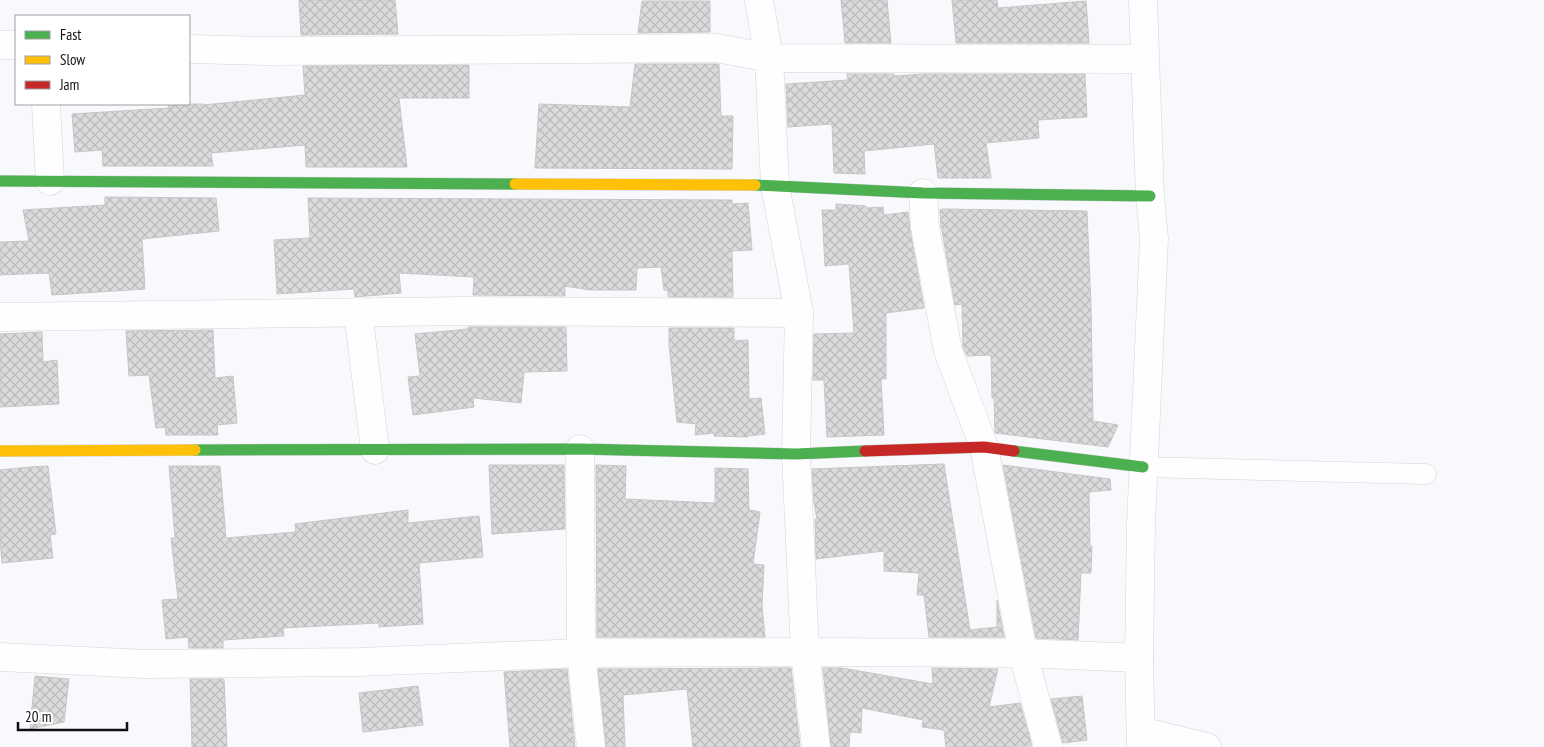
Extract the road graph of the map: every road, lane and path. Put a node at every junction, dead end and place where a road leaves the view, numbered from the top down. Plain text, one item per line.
1 (759, 0) edge
2 (1143, 0) edge
3 (0, 44) edge
4 (15, 45) edge
5 (190, 49) edge
6 (769, 58) junction
7 (1144, 58) junction
8 (46, 105) edge
9 (0, 181) edge
10 (50, 182) junction
11 (775, 185) junction
12 (923, 193) junction
13 (1150, 196) junction
14 (358, 312) junction
15 (799, 313) junction
16 (0, 316) edge
17 (984, 447) junction
18 (580, 449) junction
19 (375, 450) junction
20 (0, 451) edge
21 (796, 454) junction
22 (1143, 467) junction
23 (1426, 474) dead end
24 (805, 652) junction
25 (581, 653) junction
26 (1023, 653) junction
27 (0, 656) edge
28 (1139, 658) junction
29 (1141, 739) edge
30 (591, 747) edge
31 (816, 747) edge
32 (1048, 747) edge
33 (1207, 747) edge

1 - 6 street
2 - 7 street
3 - 4 street
5 - 6 street
6 - 7 street
6 - 11 street
7 - 13 street
8 - 10 street
9 - 10 street
10 - 11 street
11 - 12 street
11 - 15 street
12 - 13 street
12 - 17 street
13 - 22 street
14 - 15 street
14 - 16 street
14 - 19 street
15 - 21 street
17 - 21 street
17 - 22 street
17 - 26 street
18 - 19 street
18 - 21 street
18 - 25 street
19 - 20 street
21 - 24 street
22 - 23 lane
22 - 28 street
24 - 25 street
24 - 26 street
24 - 31 street
25 - 27 street
25 - 30 street
26 - 28 street
26 - 32 street
28 - 29 street
29 - 33 street

